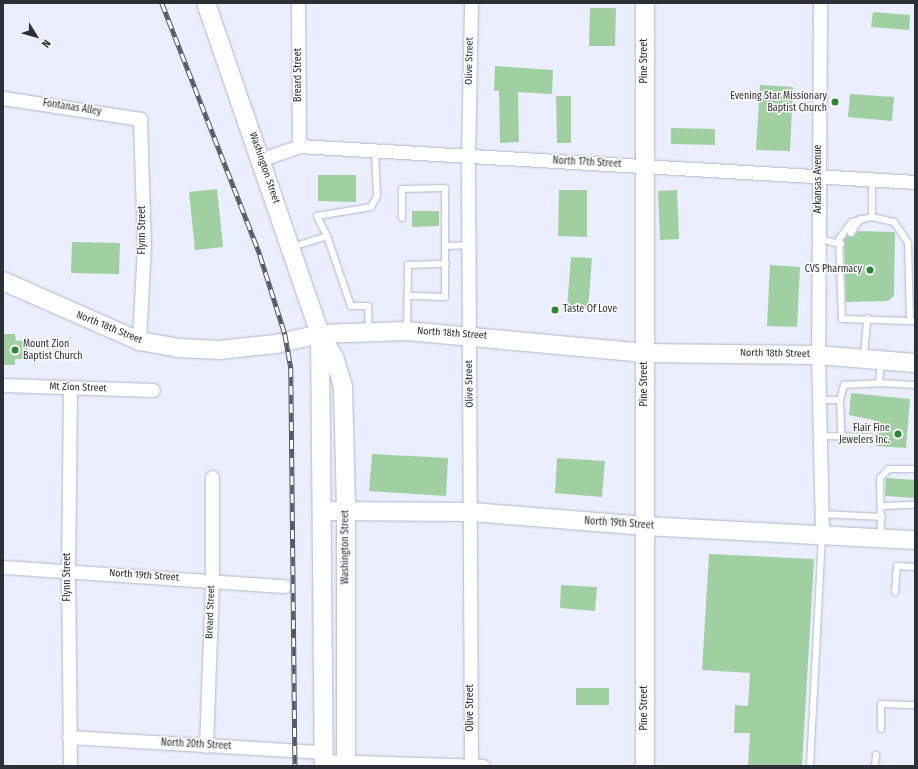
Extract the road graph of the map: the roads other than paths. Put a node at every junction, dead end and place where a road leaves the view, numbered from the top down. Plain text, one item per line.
1 (206, 3) edge
2 (298, 3) edge
3 (471, 3) edge
4 (645, 3) edge
5 (820, 3) edge
6 (3, 98) edge
7 (140, 119) joint
8 (299, 146) junction
9 (375, 151) junction
10 (468, 156) junction
11 (262, 159) junction
12 (645, 166) junction
13 (819, 176) junction
14 (872, 179) junction
15 (915, 182) edge
16 (872, 217) junction
17 (402, 218) dead end
18 (860, 219) junction
19 (851, 233) dead end
20 (327, 236) junction
21 (819, 239) junction
22 (846, 239) dead end
23 (841, 244) junction
24 (912, 244) edge
25 (469, 245) junction
26 (446, 246) junction
27 (291, 248) junction
28 (446, 264) junction
29 (3, 281) edge
30 (408, 296) junction
31 (867, 318) junction
32 (912, 321) edge
33 (407, 331) junction
34 (369, 332) junction
35 (320, 334) junction
36 (469, 335) junction
37 (138, 341) junction
38 (645, 353) junction
39 (818, 355) junction
40 (873, 359) junction
41 (915, 363) edge
42 (879, 383) junction
43 (915, 384) edge
44 (3, 385) edge
45 (70, 388) junction
46 (153, 390) dead end
47 (820, 400) junction
48 (840, 400) junction
49 (820, 436) junction
50 (870, 436) dead end
51 (840, 437) junction
52 (915, 469) edge
53 (212, 478) dead end
54 (915, 505) edge
55 (882, 506) junction
56 (324, 511) junction
57 (346, 511) junction
58 (472, 512) junction
59 (821, 514) junction
60 (882, 518) junction
61 (645, 526) junction
62 (822, 535) junction
63 (881, 538) junction
64 (915, 540) edge
65 (3, 567) edge
66 (915, 567) edge
67 (68, 571) junction
68 (212, 581) junction
69 (284, 586) dead end
70 (895, 592) dead end
71 (915, 706) edge
72 (881, 729) dead end
73 (69, 737) junction
74 (206, 746) junction
75 (876, 755) dead end
76 (324, 760) edge
77 (346, 763) edge
78 (70, 766) edge
79 (475, 766) edge
80 (645, 766) edge
81 (810, 766) edge
82 (875, 766) edge

1 - 11 street, Washington Street
2 - 8 street, Breard Street
3 - 10 street, Olive Street
4 - 12 street, Pine Street
5 - 13 street, Arkansas Avenue
6 - 7 street, Fontanas Alley
7 - 37 street, Flynn Street
8 - 9 street, North 17th Street
8 - 11 street, North 17th Street
9 - 10 street, North 17th Street
9 - 20 lane
10 - 12 street, North 17th Street
10 - 25 street, Olive Street
11 - 27 street, Washington Street
12 - 13 street, North 17th Street
12 - 38 street, Pine Street
13 - 14 street, North 17th Street
13 - 21 street, Arkansas Avenue
14 - 15 street, North 17th Street
14 - 16 lane
16 - 18 lane
16 - 24 lane
17 - 26 lane
18 - 19 lane
18 - 23 lane
20 - 27 lane
20 - 34 lane
21 - 23 lane
21 - 39 street, Arkansas Avenue
22 - 23 lane
23 - 31 lane
24 - 32 lane
25 - 26 lane
25 - 36 street, Olive Street
26 - 28 lane
27 - 35 street, Washington Street
28 - 30 lane
28 - 30 lane
29 - 37 street, North 18th Street
30 - 33 lane
31 - 32 lane
31 - 40 lane
33 - 34 street, North 18th Street
33 - 36 street, North 18th Street
34 - 35 street, North 18th Street
35 - 37 street, North 18th Street
35 - 56 street, Washington Street
35 - 57 street, Washington Street
36 - 38 street, North 18th Street
36 - 58 street, Olive Street
38 - 39 street, North 18th Street
38 - 61 street, Pine Street
39 - 40 street, North 18th Street
39 - 47 street, Arkansas Avenue
40 - 41 street, North 18th Street
40 - 42 lane
42 - 43 lane
42 - 48 lane
44 - 45 street, Mt Zion Street
45 - 46 street, Mt Zion Street
45 - 67 street, Flynn Street
47 - 48 lane
47 - 49 street, Arkansas Avenue
48 - 51 lane
49 - 51 lane
49 - 59 street, Arkansas Avenue
50 - 51 lane
52 - 55 lane
53 - 68 street, Breard Street
54 - 55 lane
55 - 60 lane
56 - 57 street, North 19th Street
56 - 76 street, Washington Street
57 - 58 street, North 19th Street
57 - 77 street, Washington Street
58 - 61 street, North 19th Street
58 - 79 street, Olive Street
59 - 60 lane
59 - 62 street, Arkansas Avenue
60 - 63 lane
61 - 62 street, North 19th Street
61 - 80 street, Pine Street
62 - 63 street, North 19th Street
62 - 81 lane
63 - 64 street, North 19th Street
65 - 67 street, North 19th Street
66 - 70 lane
67 - 68 street, North 19th Street
67 - 73 street, Flynn Street
68 - 69 street, North 19th Street
68 - 74 street, Breard Street
71 - 72 lane
73 - 74 street, North 20th Street
73 - 78 street, Flynn Street
74 - 76 street, North 20th Street
75 - 82 lane
76 - 77 street, North 20th Street
77 - 79 street, North 20th Street

